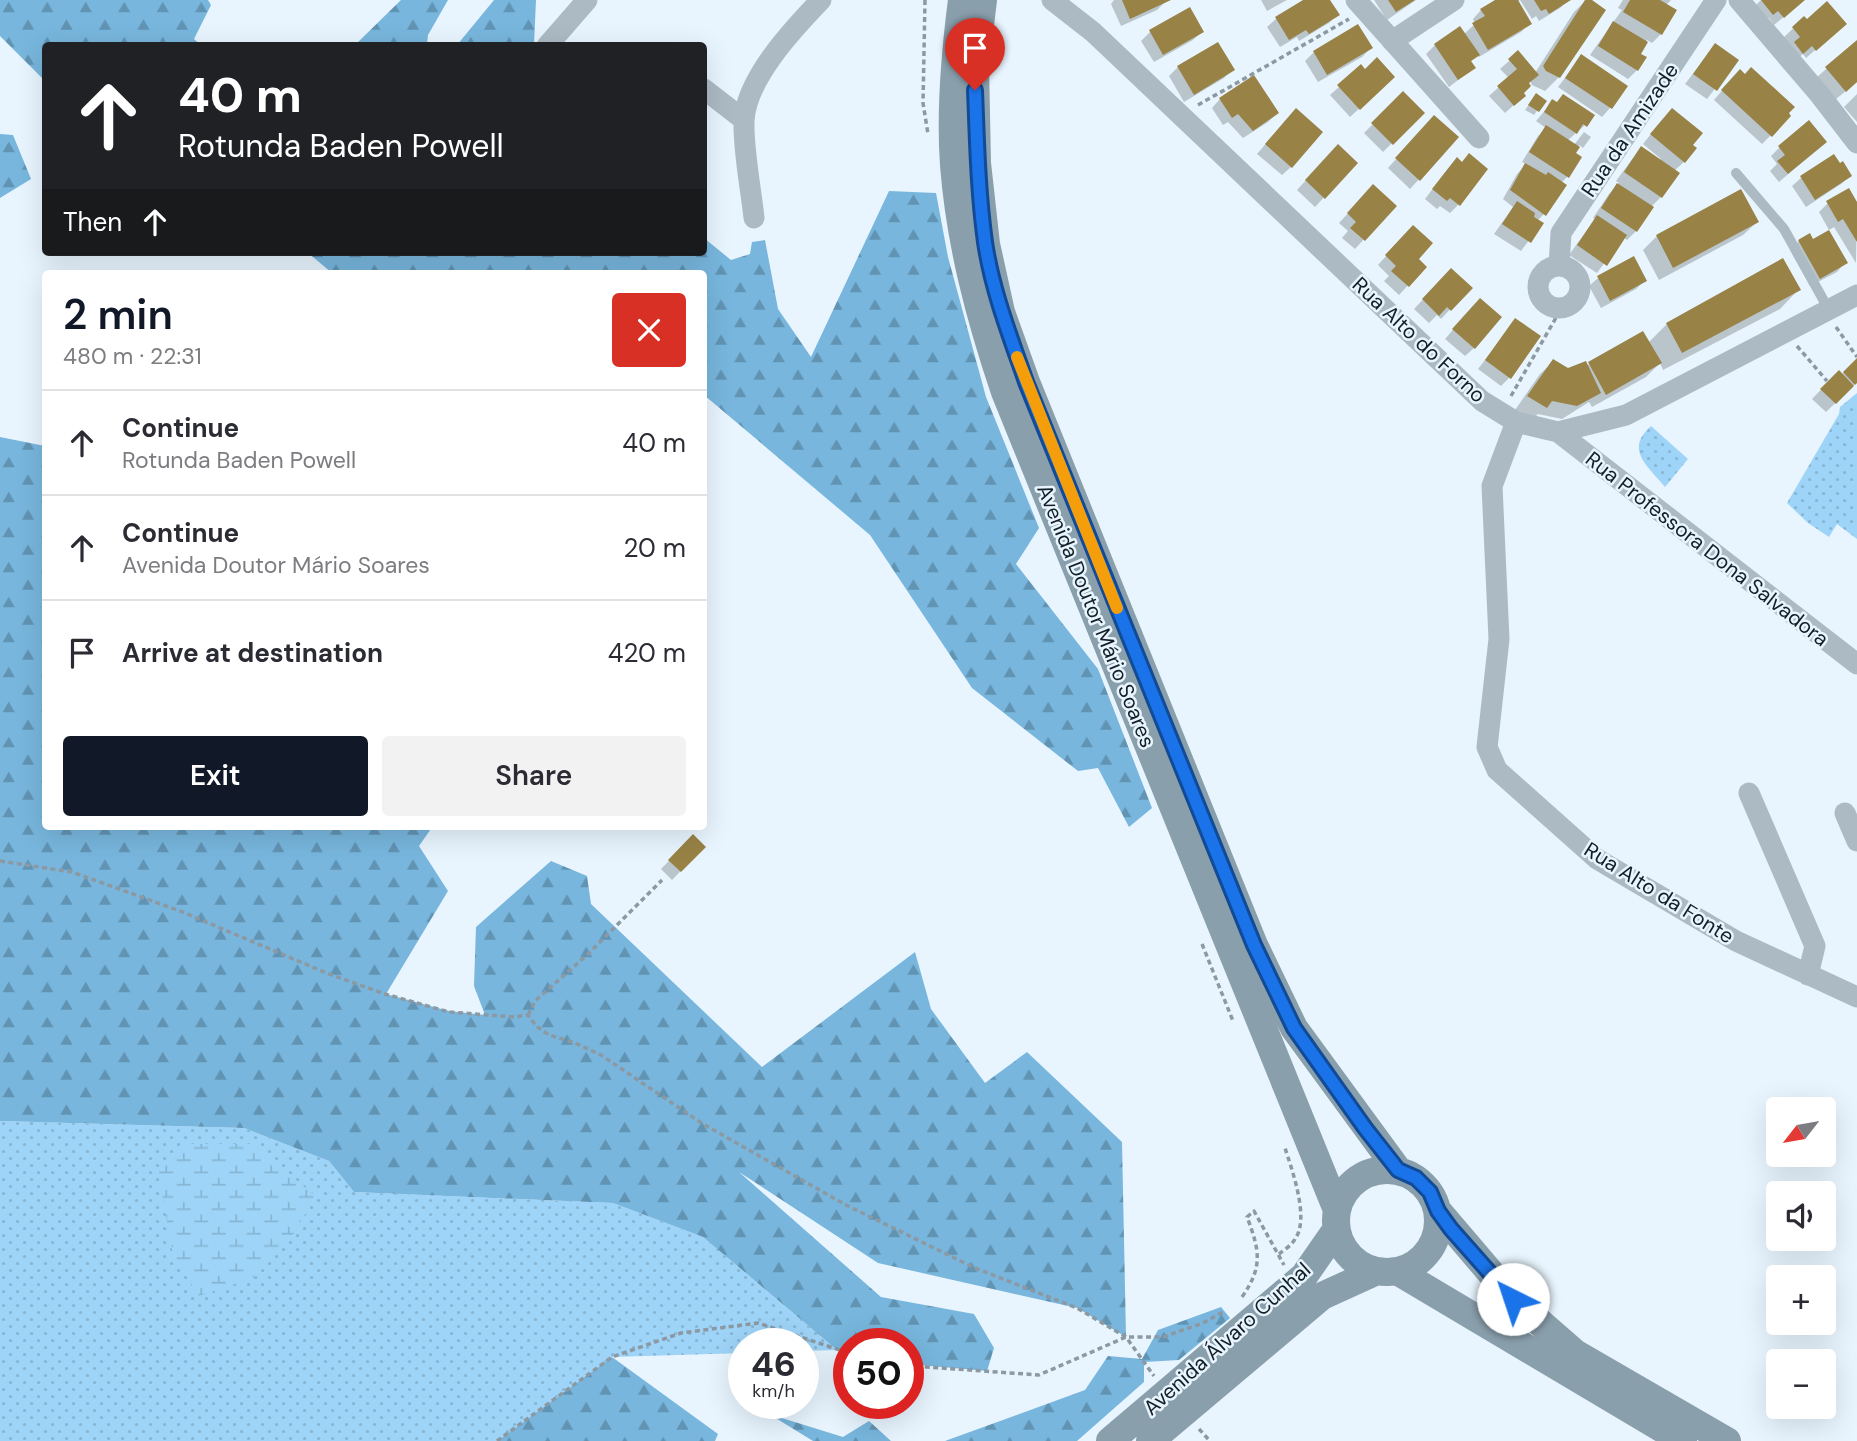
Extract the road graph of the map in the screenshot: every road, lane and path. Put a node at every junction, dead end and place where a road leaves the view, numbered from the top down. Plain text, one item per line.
1 (587, 0) edge
2 (821, 0) edge
3 (961, 0) edge
4 (983, 0) edge
5 (1052, 0) edge
6 (1454, 0) edge
7 (1716, 0) edge
8 (1739, 0) edge
9 (1360, 5) edge
10 (1392, 41) junction
11 (550, 42) edge
12 (707, 91) edge
13 (1181, 114) junction
14 (744, 120) junction
15 (1479, 138) dead end
16 (1857, 143) edge
17 (1736, 173) dead end
18 (754, 218) dead end
19 (1559, 266) junction
20 (1857, 295) edge
21 (1561, 309) junction
22 (1827, 311) junction
23 (1785, 332) junction
24 (1857, 357) edge
25 (1827, 381) dead end
26 (1509, 418) junction
27 (1558, 432) junction
28 (1857, 664) edge
29 (1749, 793) dead end
30 (1845, 813) dead end
31 (1857, 841) edge
32 (0, 861) edge
33 (662, 880) dead end
34 (1808, 975) junction
35 (1857, 997) edge
36 (528, 1015) junction
37 (1398, 1170) junction
38 (1438, 1211) junction
39 (1337, 1220) junction
40 (1284, 1266) dead end
41 (1387, 1271) junction
42 (1126, 1337) junction
43 (833, 1348) edge
44 (924, 1367) edge
45 (1157, 1379) dead end
46 (1197, 1427) dead end
47 (497, 1441) edge
48 (1110, 1441) edge
49 (1150, 1441) edge
50 (1210, 1441) edge
51 (1683, 1441) edge
52 (1727, 1441) edge

1 - 11 street
2 - 14 street
3 - 39 main road, Avenida Doutor Mário Soares
4 - 37 main road, Avenida Doutor Mário Soares
5 - 13 street, Rua Alto do Forno
6 - 10 street
7 - 19 street, Rua da Amizade
8 - 16 street
9 - 10 street
9 - 13 path
10 - 15 street
12 - 14 street
13 - 26 street, Rua Alto do Forno
14 - 18 street
17 - 22 lane
19 - 21 street
19 - 21 street
20 - 22 street, Rua Alto do Forno
21 - 26 path
22 - 23 street, Rua Alto do Forno
22 - 24 path
23 - 25 path
23 - 27 street, Rua Alto do Forno
26 - 27 street, Rua Alto do Forno
26 - 34 street, Rua Alto da Fonte
27 - 28 street, Rua Professora Dona Salvadora
29 - 34 street
30 - 31 street
32 - 36 path
33 - 36 path
34 - 35 street, Rua Alto da Fonte
36 - 42 path
37 - 38 main road
37 - 39 main road
38 - 41 main road
38 - 52 main road
39 - 41 main road
39 - 48 main road, Avenida Álvaro Cunhal
40 - 42 path
41 - 49 main road, Avenida Álvaro Cunhal
41 - 51 main road
42 - 44 path
42 - 45 path
43 - 47 path
46 - 50 path

